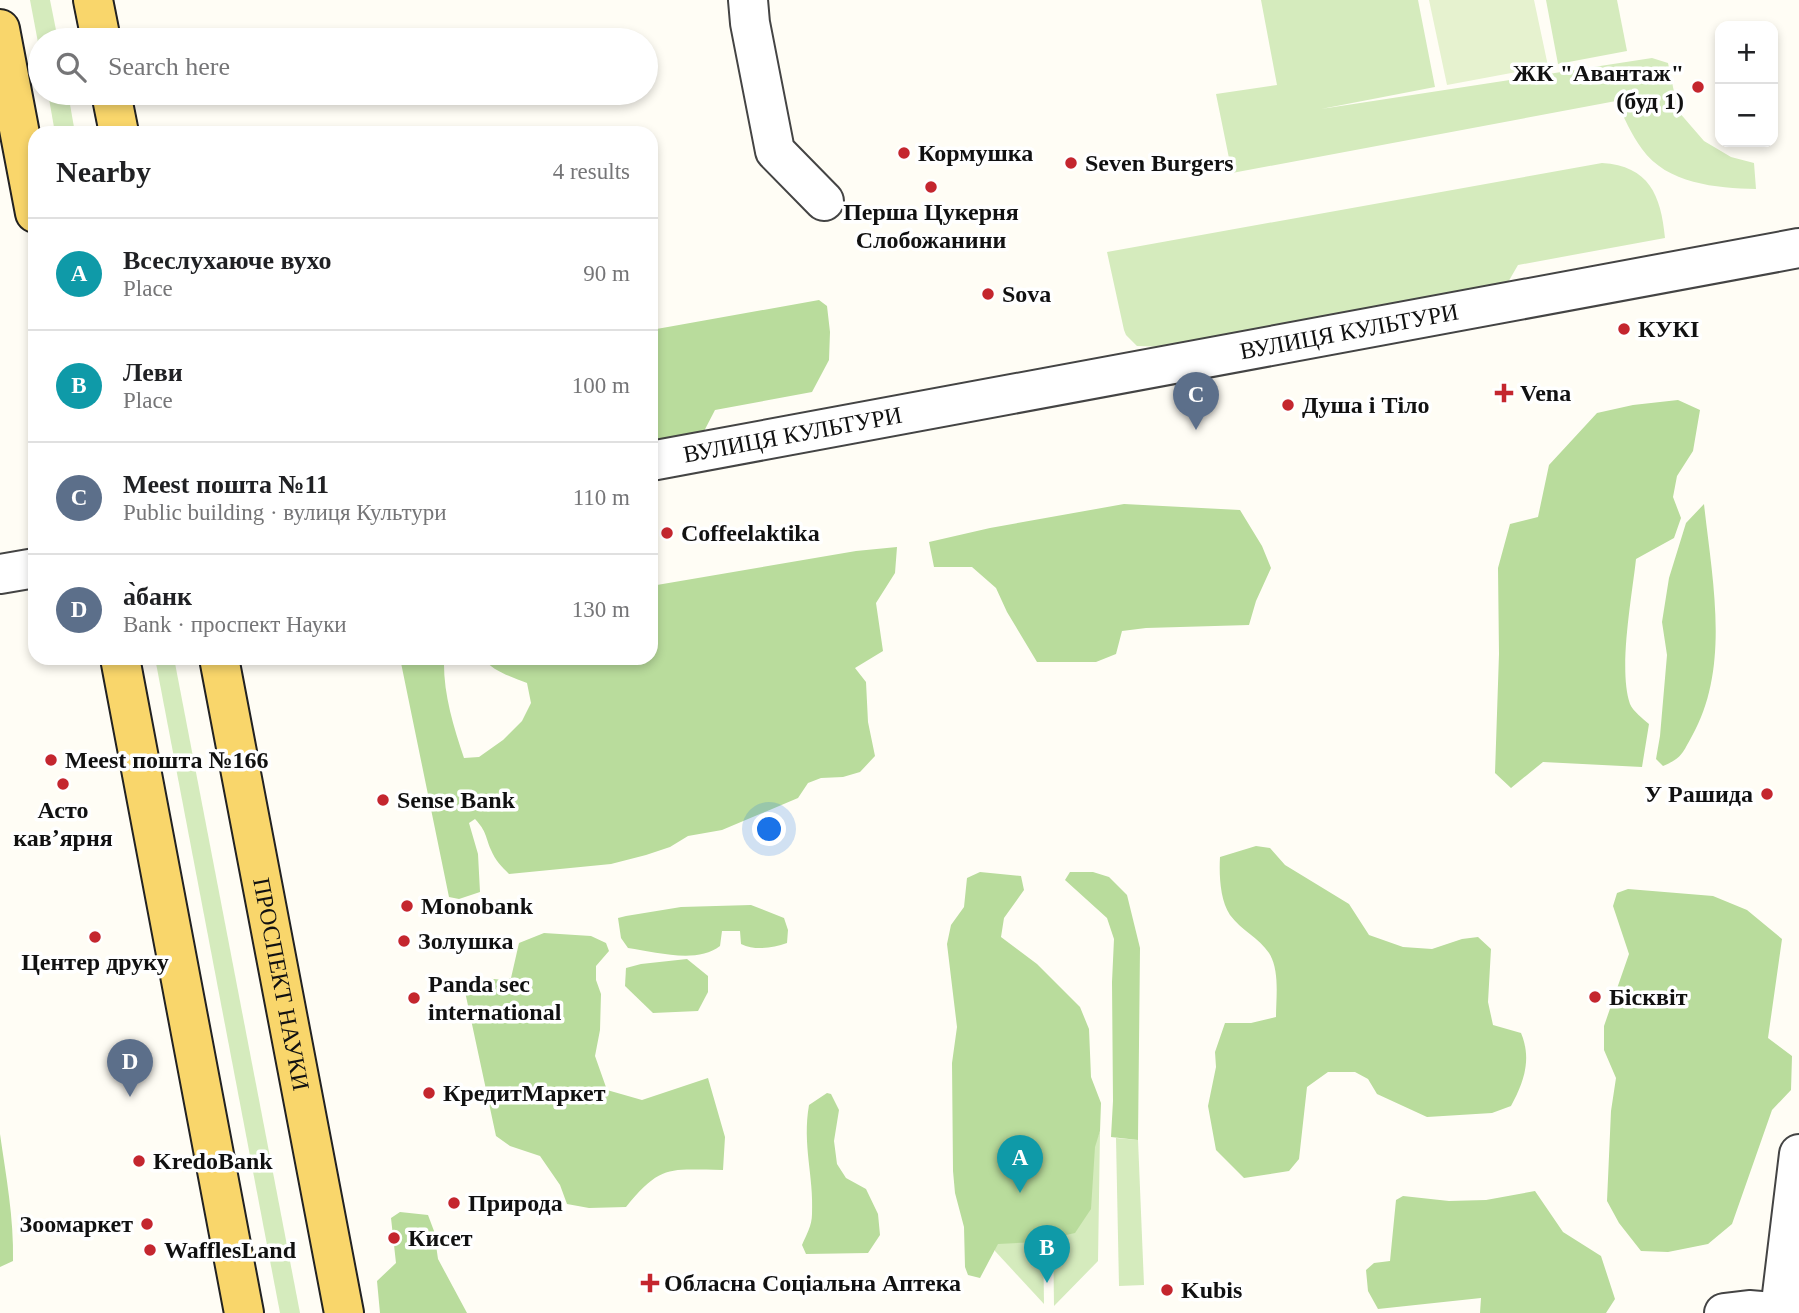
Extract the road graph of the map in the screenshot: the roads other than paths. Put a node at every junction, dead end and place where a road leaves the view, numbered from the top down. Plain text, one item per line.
1 (93, 0) edge
2 (748, 0) edge
3 (99, 28) edge
4 (0, 29) edge
5 (113, 105) edge
6 (118, 126) edge
7 (28, 176) edge
8 (824, 201) dead end
9 (1799, 248) edge
10 (658, 460) edge
11 (28, 569) edge
12 (0, 574) edge
13 (121, 665) edge
14 (220, 665) edge
15 (1799, 1154) edge
16 (1783, 1312) edge
17 (244, 1313) edge
18 (344, 1313) edge
19 (1724, 1313) edge

1 - 3 main road
2 - 8 street
4 - 7 main road
5 - 6 main road
9 - 10 street, ВУЛИЦЯ КУЛЬТУРИ
11 - 12 street
13 - 17 main road
14 - 18 main road, ПРОСПЕКТ НАУКИ
15 - 16 street
16 - 19 street

